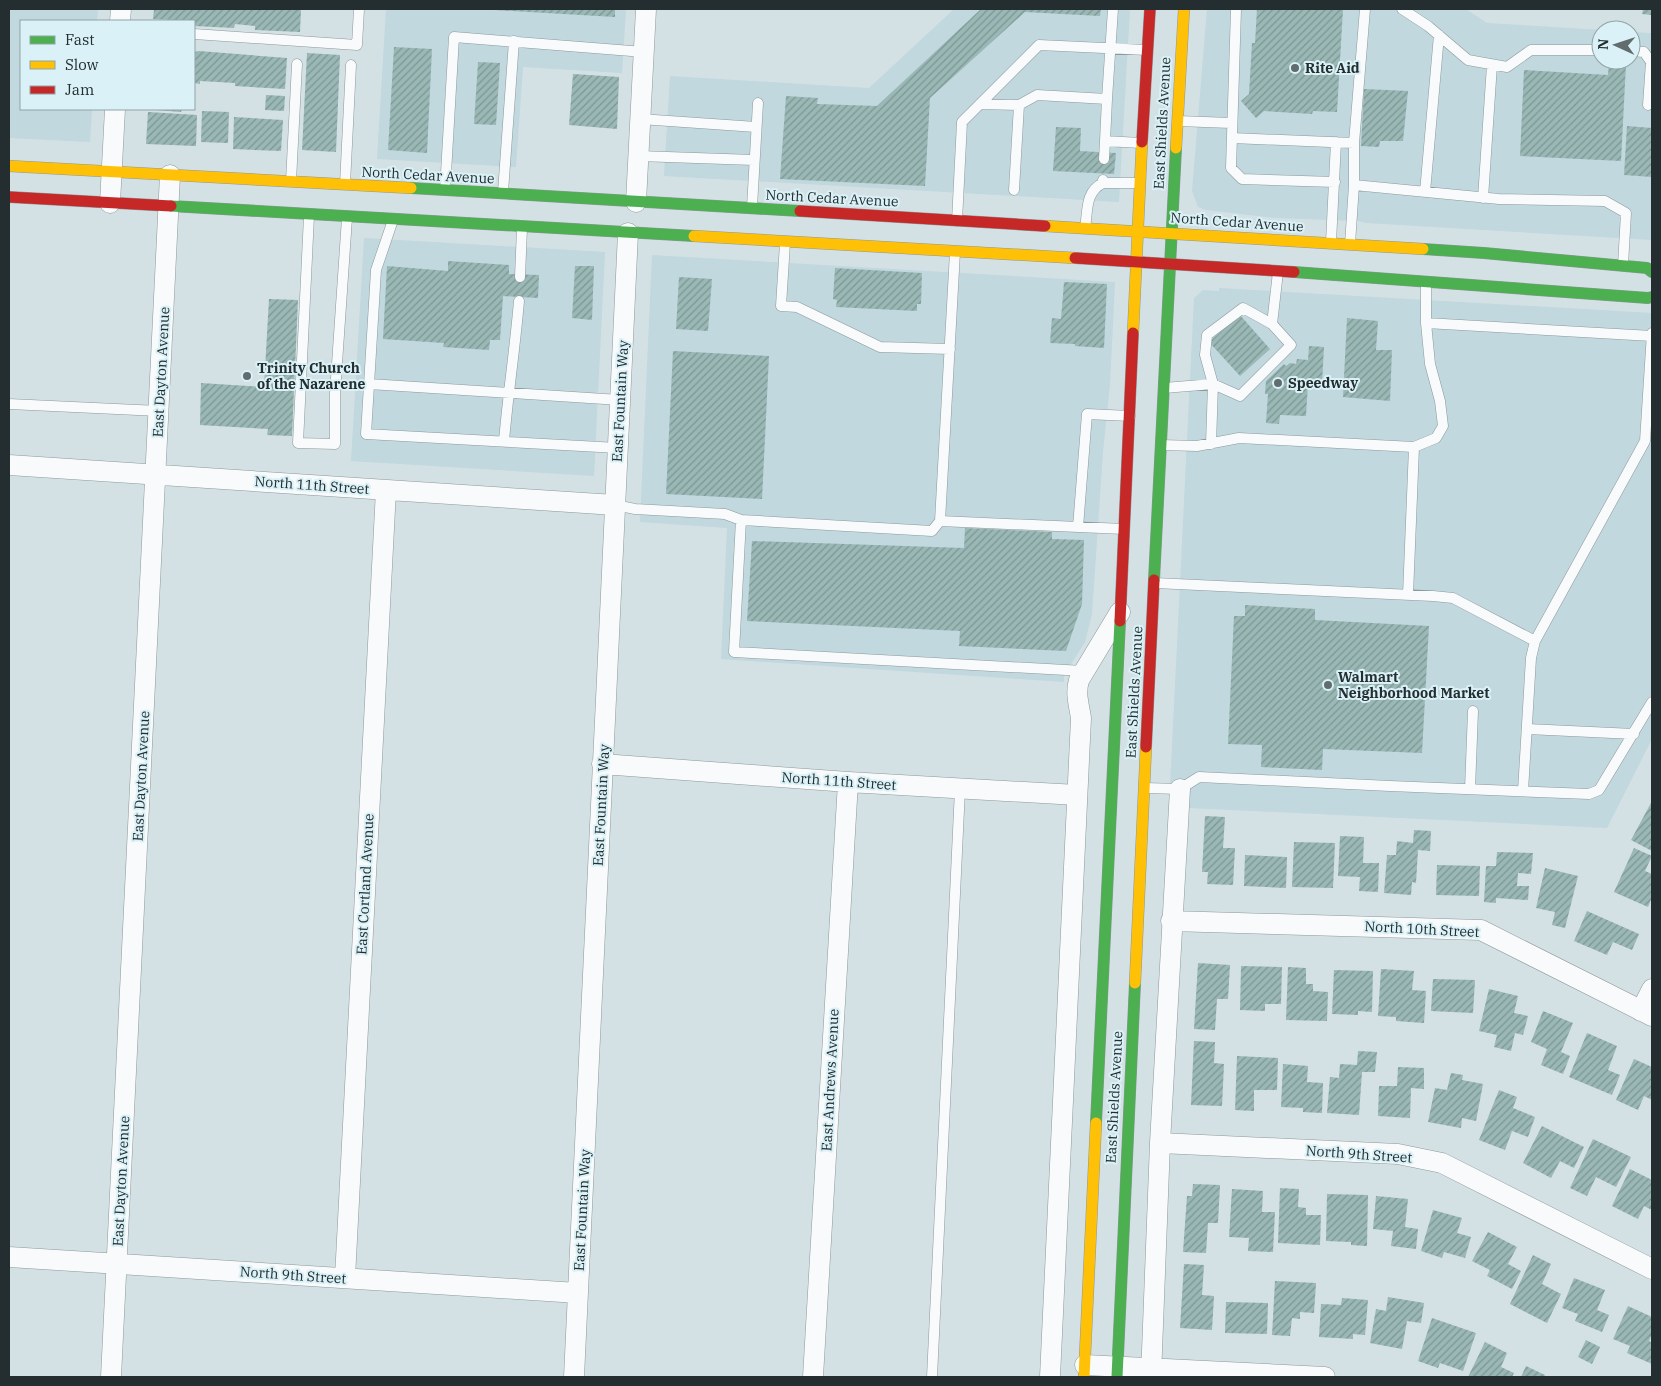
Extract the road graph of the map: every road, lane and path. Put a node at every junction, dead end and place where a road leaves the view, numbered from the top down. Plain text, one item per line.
1 (359, 9) edge
2 (646, 9) edge
3 (1113, 9) edge
4 (1150, 9) edge
5 (1184, 9) edge
6 (1236, 9) edge
7 (1365, 9) edge
8 (1402, 9) edge
9 (195, 34) edge
10 (1439, 35) junction
11 (514, 41) junction
12 (1110, 48) junction
13 (1148, 50) junction
14 (1591, 50) edge
15 (644, 52) junction
16 (1641, 52) edge
17 (297, 64) dead end
18 (351, 65) dead end
19 (1492, 65) junction
20 (1652, 68) edge
21 (1107, 99) junction
22 (758, 102) dead end
23 (980, 104) junction
24 (1648, 105) dead end
25 (1019, 106) junction
26 (115, 110) edge
27 (640, 119) junction
28 (1177, 121) junction
29 (1231, 123) junction
30 (756, 127) junction
31 (1232, 138) junction
32 (1105, 141) junction
33 (1336, 142) junction
34 (1142, 143) junction
35 (1354, 143) junction
36 (638, 156) junction
37 (1104, 159) dead end
38 (754, 160) junction
39 (9, 166) edge
40 (111, 172) junction
41 (170, 175) junction
42 (290, 182) junction
43 (1335, 182) junction
44 (1140, 183) junction
45 (345, 185) junction
46 (1354, 185) junction
47 (1014, 190) dead end
48 (445, 191) junction
49 (1425, 192) junction
50 (503, 194) junction
51 (9, 197) edge
52 (1483, 198) junction
53 (110, 203) junction
54 (169, 206) junction
55 (752, 208) junction
56 (309, 215) junction
57 (537, 215) dead end
58 (347, 217) junction
59 (632, 217) junction
60 (738, 217) dead end
61 (393, 220) junction
62 (957, 220) junction
63 (522, 227) junction
64 (1085, 228) junction
65 (802, 230) dead end
66 (1137, 231) junction
67 (942, 232) dead end
68 (1171, 233) junction
69 (785, 242) junction
70 (1330, 243) junction
71 (1350, 244) junction
72 (955, 251) junction
73 (1526, 257) junction
74 (1136, 261) junction
75 (1169, 263) junction
76 (1623, 266) junction
77 (1504, 267) dead end
78 (1430, 270) dead end
79 (1278, 271) junction
80 (1652, 272) edge
81 (520, 277) dead end
82 (1426, 282) junction
83 (1652, 297) edge
84 (519, 301) dead end
85 (1426, 323) junction
86 (1272, 324) junction
87 (1652, 335) edge
88 (950, 350) junction
89 (369, 384) junction
90 (1213, 384) junction
91 (1163, 388) junction
92 (508, 393) junction
93 (620, 400) junction
94 (9, 404) edge
95 (159, 411) junction
96 (1130, 416) junction
97 (504, 441) junction
98 (1211, 444) junction
99 (1160, 445) junction
100 (1414, 447) junction
101 (618, 448) junction
102 (9, 465) edge
103 (155, 475) junction
104 (386, 490) junction
105 (615, 505) junction
106 (741, 520) junction
107 (940, 522) junction
108 (1078, 527) junction
109 (1125, 529) junction
110 (1138, 539) dead end
111 (1140, 569) dead end
112 (1154, 583) junction
113 (1408, 595) junction
114 (1121, 610) junction
115 (1535, 641) junction
116 (1084, 671) junction
117 (1118, 673) junction
118 (1652, 702) edge
119 (1473, 711) dead end
120 (1527, 729) junction
121 (1634, 734) junction
122 (1126, 738) dead end
123 (602, 764) junction
124 (848, 782) junction
125 (1144, 788) junction
126 (960, 789) junction
127 (1180, 789) junction
128 (1470, 789) junction
129 (1523, 790) junction
130 (1077, 795) junction
131 (1172, 921) junction
132 (1652, 989) edge
133 (1647, 1013) edge
134 (1160, 1143) junction
135 (9, 1257) edge
136 (117, 1264) junction
137 (1652, 1269) edge
138 (345, 1278) junction
139 (578, 1293) junction
140 (1085, 1371) edge
141 (1117, 1372) edge
142 (1151, 1373) edge
143 (112, 1377) edge
144 (574, 1377) edge
145 (813, 1377) edge
146 (932, 1377) edge
147 (1050, 1377) edge
148 (1325, 1377) edge

1 - 9 lane
2 - 15 street, East Fountain Way
3 - 12 lane
4 - 13 main road, East Shields Avenue
5 - 28 main road, East Shields Avenue
6 - 29 lane
7 - 35 lane
8 - 10 lane
10 - 19 lane
10 - 49 lane
11 - 15 lane
11 - 48 lane
11 - 50 lane
12 - 13 lane
12 - 21 lane
12 - 23 lane
13 - 34 main road, East Shields Avenue
14 - 19 lane
15 - 27 street, East Fountain Way
16 - 20 lane
17 - 42 lane
18 - 45 lane
19 - 52 lane
20 - 24 lane
21 - 25 lane
21 - 32 lane
22 - 30 lane
23 - 25 lane
23 - 62 lane
25 - 47 lane
26 - 40 street
27 - 30 lane
27 - 36 street, East Fountain Way
28 - 29 lane
28 - 68 main road, East Shields Avenue
29 - 31 lane
30 - 38 lane
31 - 33 lane
31 - 43 lane
32 - 34 lane
32 - 37 lane
33 - 35 lane
33 - 43 lane
34 - 44 main road, East Shields Avenue
35 - 46 lane
36 - 38 lane
36 - 59 street, East Fountain Way
38 - 55 lane
39 - 40 main road, North Cedar Avenue
40 - 41 main road, North Cedar Avenue
40 - 53 street
41 - 42 main road, North Cedar Avenue
41 - 54 street, East Dayton Avenue
42 - 45 main road, North Cedar Avenue
43 - 70 lane
44 - 64 lane
44 - 66 main road, East Shields Avenue
45 - 48 main road, North Cedar Avenue
46 - 49 lane
46 - 71 lane
48 - 50 main road, North Cedar Avenue
49 - 52 lane
50 - 59 main road, North Cedar Avenue
51 - 53 main road, North Cedar Avenue
52 - 76 lane
53 - 54 main road, North Cedar Avenue
54 - 56 main road, North Cedar Avenue
54 - 95 street, East Dayton Avenue
55 - 59 main road, North Cedar Avenue
55 - 60 main road
55 - 62 main road, North Cedar Avenue
56 - 58 main road, North Cedar Avenue
56 - 58 lane
57 - 63 main road
58 - 61 main road, North Cedar Avenue
59 - 63 main road, North Cedar Avenue
59 - 69 main road, North Cedar Avenue
59 - 93 street, East Fountain Way
61 - 63 main road, North Cedar Avenue
61 - 89 lane
62 - 64 main road, North Cedar Avenue
62 - 67 main road
63 - 81 lane
64 - 66 main road, North Cedar Avenue
65 - 69 main road
66 - 68 main road, North Cedar Avenue
66 - 74 main road, East Shields Avenue
68 - 70 main road, North Cedar Avenue
68 - 75 main road, East Shields Avenue
69 - 72 main road, North Cedar Avenue
69 - 88 lane
70 - 71 main road, North Cedar Avenue
71 - 73 main road, North Cedar Avenue
72 - 74 main road, North Cedar Avenue
72 - 88 lane
73 - 76 main road, North Cedar Avenue
73 - 77 main road
74 - 75 main road, North Cedar Avenue
74 - 96 main road, East Shields Avenue
75 - 79 main road, North Cedar Avenue
75 - 91 main road, East Shields Avenue
76 - 80 main road, North Cedar Avenue
78 - 82 main road
79 - 82 main road, North Cedar Avenue
79 - 86 lane
82 - 83 main road, North Cedar Avenue
82 - 85 lane
84 - 92 lane
85 - 87 lane
85 - 100 lane
86 - 90 lane
86 - 90 lane
87 - 115 lane
88 - 107 lane
89 - 92 lane
89 - 97 lane
90 - 91 lane
90 - 98 lane
91 - 99 main road, East Shields Avenue
92 - 93 lane
92 - 97 lane
93 - 101 street, East Fountain Way
94 - 95 lane
95 - 103 street, East Dayton Avenue
96 - 108 lane
96 - 109 main road, East Shields Avenue
97 - 101 lane
98 - 99 lane
98 - 100 lane
99 - 112 main road, East Shields Avenue
100 - 113 lane
101 - 105 street, East Fountain Way
102 - 103 street, North 11th Street
103 - 104 street, North 11th Street
103 - 136 street, East Dayton Avenue
104 - 105 street, North 11th Street
104 - 138 street, East Cortland Avenue
105 - 106 lane
105 - 123 street, East Fountain Way
106 - 107 lane
106 - 116 lane
107 - 108 lane
108 - 109 lane
109 - 110 main road
109 - 114 main road, East Shields Avenue
111 - 112 main road
112 - 113 lane
112 - 125 main road, East Shields Avenue
113 - 115 lane
114 - 116 street
114 - 117 main road, East Shields Avenue
115 - 120 lane
116 - 130 street
117 - 122 main road
117 - 140 main road, East Shields Avenue
118 - 121 lane
119 - 128 lane
120 - 121 lane
120 - 129 lane
121 - 129 lane
123 - 124 street, North 11th Street
123 - 139 street, East Fountain Way
124 - 126 street, North 11th Street
124 - 145 street, East Andrews Avenue
125 - 127 lane
125 - 141 main road, East Shields Avenue
126 - 130 street, North 11th Street
126 - 146 lane
127 - 128 lane
127 - 131 street
128 - 129 lane
130 - 147 street
131 - 133 street, North 10th Street
131 - 134 street
132 - 133 street
134 - 137 street, North 9th Street
134 - 142 street
135 - 136 street, North 9th Street
136 - 138 street, North 9th Street
136 - 143 street, East Dayton Avenue
138 - 139 street, North 9th Street
139 - 144 street, East Fountain Way
140 - 141 street
141 - 142 street
142 - 148 street

